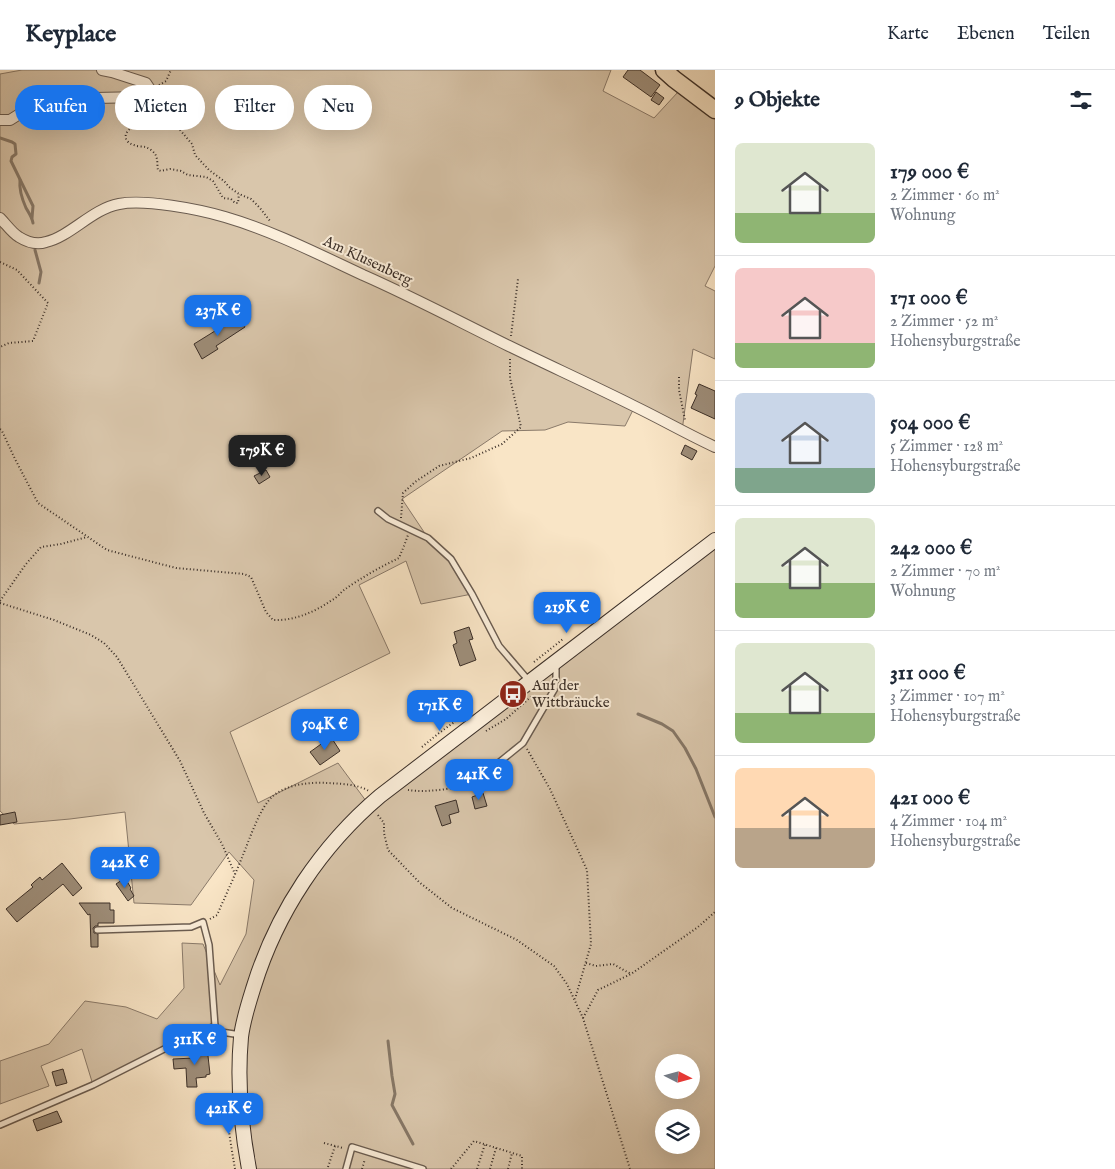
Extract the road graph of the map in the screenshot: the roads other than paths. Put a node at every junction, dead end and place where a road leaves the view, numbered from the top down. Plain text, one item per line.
1 (102, 70) edge
2 (664, 70) edge
3 (715, 110) edge
4 (0, 120) edge
5 (0, 218) edge
6 (715, 447) edge
7 (378, 511) dead end
8 (715, 540) edge
9 (555, 662) junction
10 (525, 678) junction
11 (486, 773) road end
12 (97, 930) dead end
13 (215, 1026) junction
14 (242, 1035) junction
15 (0, 1125) edge
16 (249, 1169) edge
17 (346, 1169) edge
18 (423, 1169) edge

1 - 4 street
2 - 3 main road
5 - 6 street, Am Klusenberg
7 - 10 lane
8 - 9 main road
9 - 10 main road
9 - 11 lane
10 - 14 main road
12 - 13 lane
13 - 14 lane
13 - 15 lane
14 - 16 main road
17 - 18 lane

